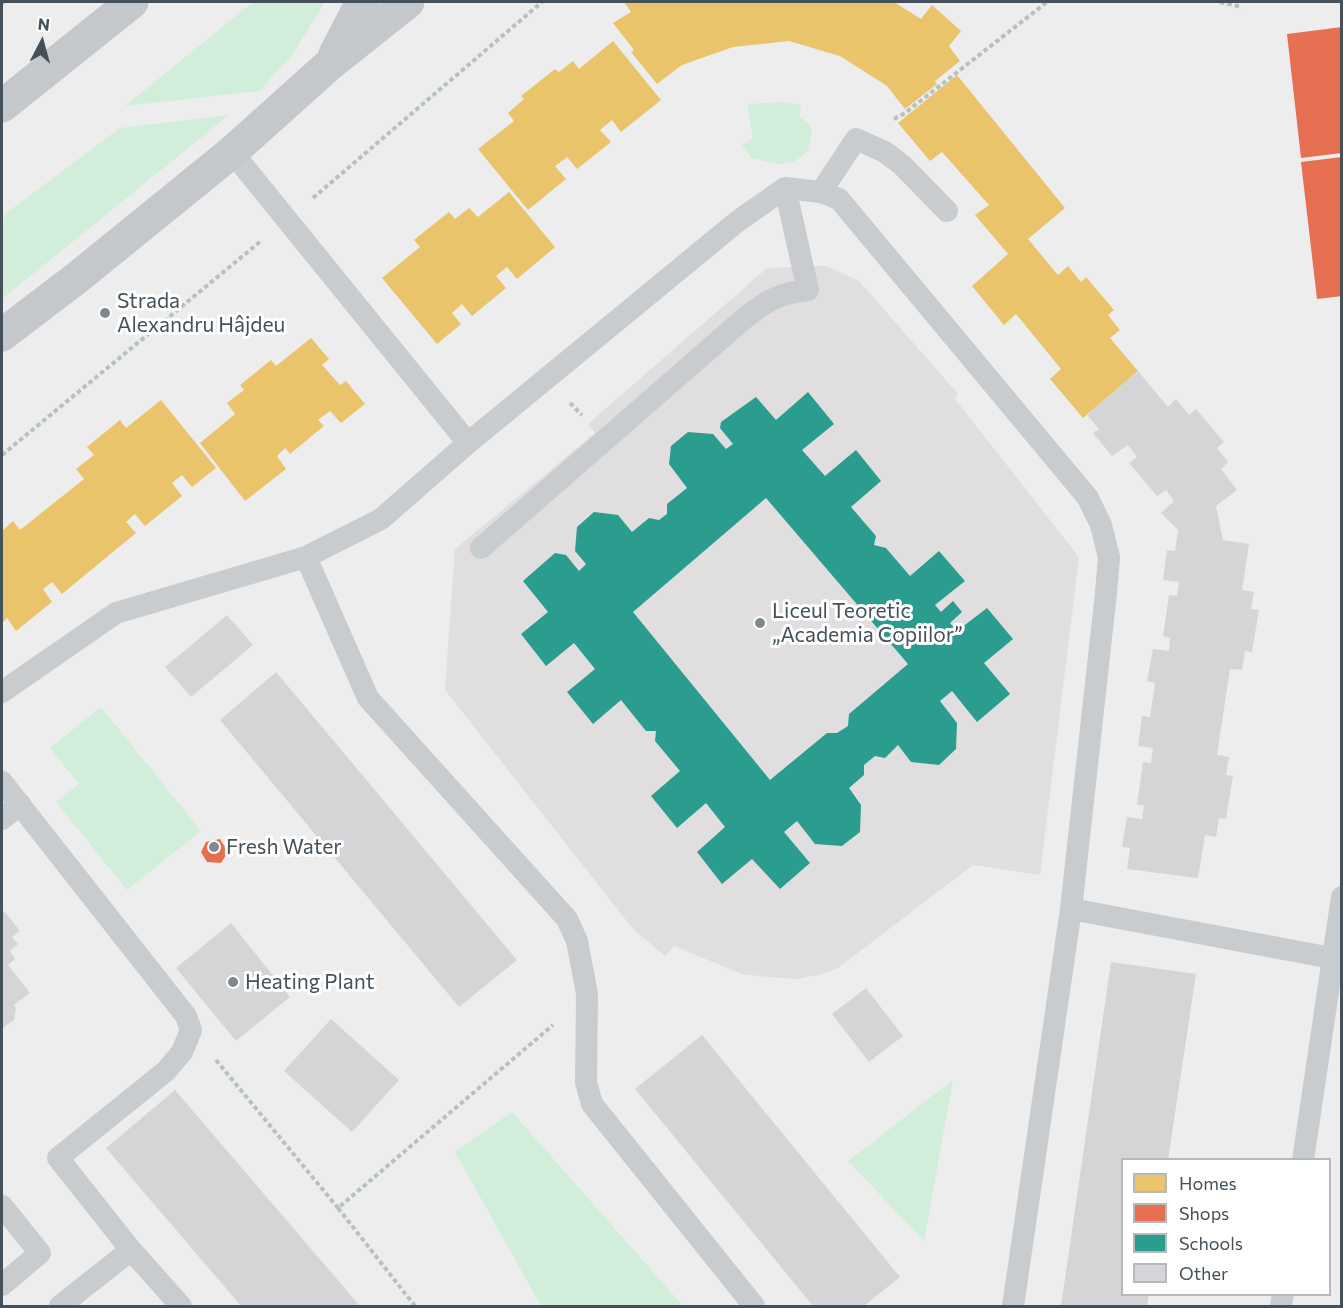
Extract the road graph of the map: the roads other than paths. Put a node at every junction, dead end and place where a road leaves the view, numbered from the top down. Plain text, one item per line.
1 (132, 2) edge
2 (362, 2) edge
3 (408, 2) edge
4 (330, 64) junction
5 (2, 106) edge
6 (232, 152) junction
7 (785, 188) junction
8 (821, 192) junction
9 (947, 211) dead end
10 (2, 335) edge
11 (468, 443) junction
12 (481, 548) dead end
13 (306, 557) junction
14 (2, 692) edge
15 (2, 782) edge
16 (20, 804) junction
17 (2, 819) edge
18 (1341, 897) edge
19 (1071, 909) junction
20 (1337, 960) edge
21 (1303, 1158) edge
22 (2, 1206) edge
23 (131, 1250) junction
24 (2, 1285) edge
25 (60, 1306) edge
26 (181, 1306) edge
27 (754, 1306) edge
28 (1013, 1306) edge

1 - 5 main road
2 - 4 main road
3 - 4 main road
4 - 6 main road
6 - 10 main road
6 - 11 lane
7 - 8 lane
7 - 11 lane
7 - 12 lane
8 - 9 lane
8 - 19 lane
11 - 13 lane
13 - 14 lane
13 - 27 lane
15 - 16 lane
16 - 17 lane
16 - 23 lane
18 - 20 lane
19 - 20 lane
19 - 28 lane
20 - 21 lane
22 - 24 lane
23 - 25 lane
23 - 26 lane

